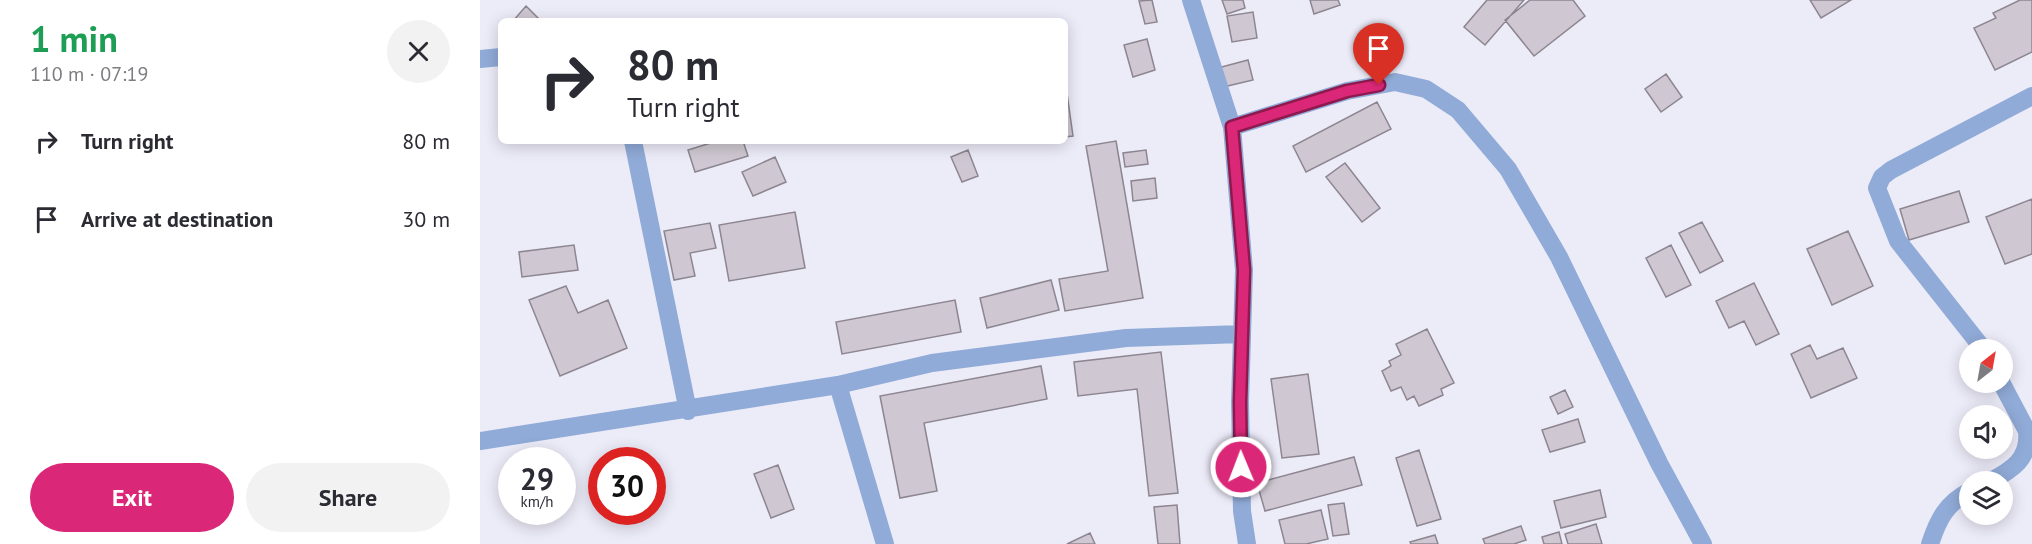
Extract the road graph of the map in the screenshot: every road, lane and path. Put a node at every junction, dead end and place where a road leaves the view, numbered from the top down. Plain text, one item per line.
1 (1191, 0) edge
2 (498, 57) edge
3 (480, 59) edge
4 (2032, 96) edge
5 (1232, 127) junction
6 (634, 144) edge
7 (1241, 334) junction
8 (1975, 339) edge
9 (838, 385) junction
10 (2007, 393) edge
11 (688, 411) junction
12 (480, 441) edge
13 (2011, 471) edge
14 (1959, 498) edge
15 (885, 544) edge
16 (1246, 544) edge
17 (1703, 544) edge
18 (1929, 544) edge

1 - 5 street
2 - 3 street
4 - 8 street
5 - 7 street
5 - 17 street
6 - 11 street
7 - 9 street
7 - 16 street
9 - 11 street
9 - 15 street
10 - 13 street
11 - 12 street
14 - 18 street

